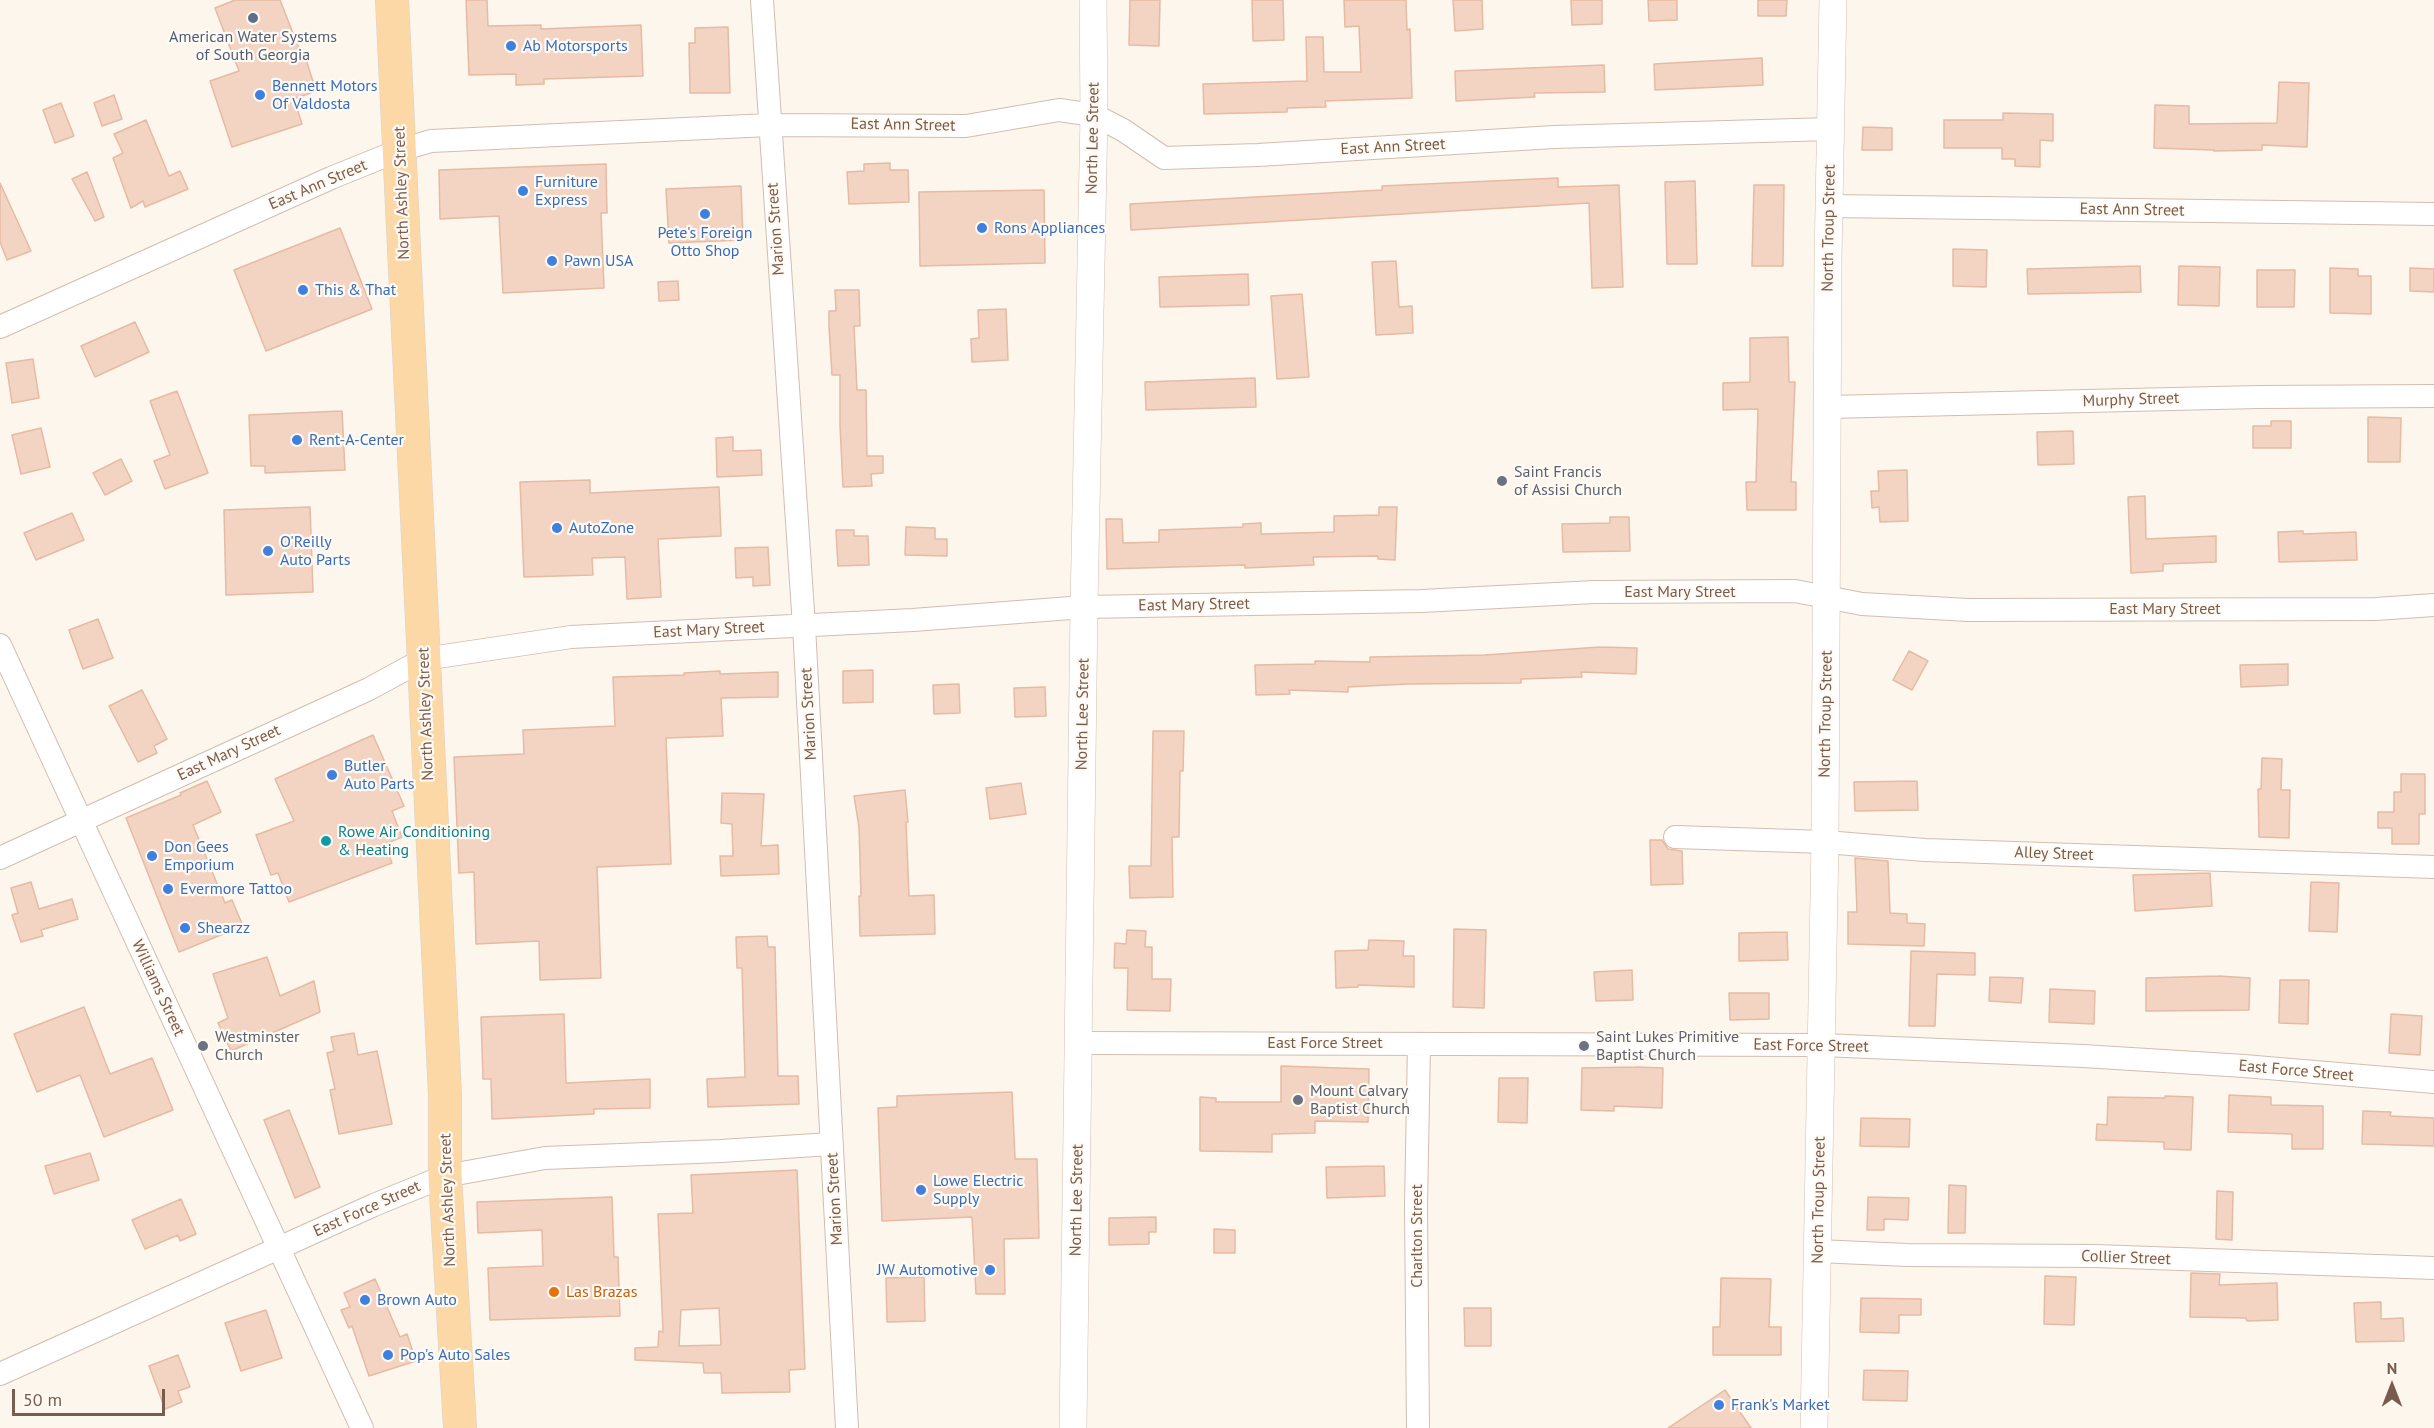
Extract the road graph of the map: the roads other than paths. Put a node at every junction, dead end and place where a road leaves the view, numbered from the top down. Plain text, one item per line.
1 (392, 0) edge
2 (762, 0) edge
3 (1093, 0) edge
4 (1833, 0) edge
5 (1094, 115) junction
6 (769, 125) junction
7 (1830, 129) junction
8 (400, 150) junction
9 (1830, 206) junction
10 (2434, 214) edge
11 (0, 327) edge
12 (2434, 396) edge
13 (1828, 407) junction
14 (1826, 596) junction
15 (2434, 605) edge
16 (1084, 607) junction
17 (804, 626) junction
18 (0, 645) edge
19 (424, 659) junction
20 (81, 821) junction
21 (1675, 837) dead end
22 (1825, 842) junction
23 (0, 858) edge
24 (2434, 867) edge
25 (1079, 1043) junction
26 (1419, 1044) junction
27 (1822, 1045) junction
28 (2434, 1082) edge
29 (831, 1144) junction
30 (445, 1176) junction
31 (278, 1248) junction
32 (1818, 1251) junction
33 (2434, 1268) edge
34 (0, 1374) edge
35 (362, 1428) edge
36 (460, 1428) edge
37 (848, 1428) edge
38 (1073, 1428) edge
39 (1418, 1428) edge
40 (1814, 1428) edge

1 - 8 main road, North Ashley Street
2 - 6 street, Marion Street
3 - 5 street, North Lee Street
4 - 7 street, North Troup Street
5 - 6 street, East Ann Street
5 - 7 street, East Ann Street
5 - 16 street, North Lee Street
6 - 8 street, East Ann Street
6 - 17 street, Marion Street
7 - 9 street, North Troup Street
8 - 11 street, East Ann Street
8 - 19 main road, North Ashley Street
9 - 10 street, East Ann Street
9 - 13 street, North Troup Street
12 - 13 street, Murphy Street
13 - 14 street, North Troup Street
14 - 15 street, East Mary Street
14 - 16 street, East Mary Street
14 - 22 street, North Troup Street
16 - 17 street, East Mary Street
16 - 25 street, North Lee Street
17 - 19 street, East Mary Street
17 - 29 street, Marion Street
18 - 20 street, Williams Street
19 - 20 street, East Mary Street
19 - 30 main road, North Ashley Street
20 - 23 street, East Mary Street
20 - 31 street, Williams Street
21 - 22 street, Alley Street
22 - 24 street, Alley Street
22 - 27 street, North Troup Street
25 - 26 street, East Force Street
25 - 38 street, North Lee Street
26 - 27 street, East Force Street
26 - 39 street, Charlton Street
27 - 28 street, East Force Street
27 - 32 street, North Troup Street
29 - 30 street, East Force Street
29 - 37 street, Marion Street
30 - 31 street, East Force Street
30 - 36 main road, North Ashley Street
31 - 34 street, East Force Street
31 - 35 street, Williams Street
32 - 33 street, Collier Street
32 - 40 street, North Troup Street

